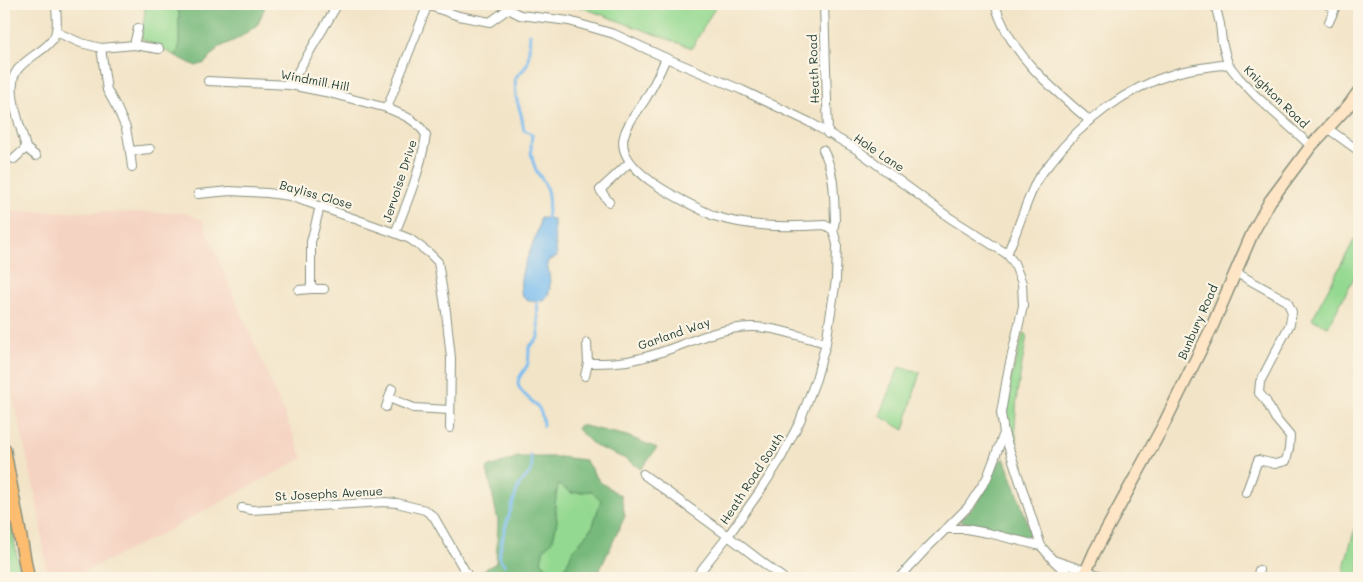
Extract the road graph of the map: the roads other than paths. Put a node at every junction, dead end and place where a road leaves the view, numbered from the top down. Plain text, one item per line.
1 (56, 4) edge
2 (332, 4) edge
3 (427, 4) edge
4 (824, 4) edge
5 (995, 4) edge
6 (1215, 4) edge
7 (1326, 4) edge
8 (506, 6) edge
9 (1337, 6) edge
10 (1329, 22) dead end
11 (138, 28) dead end
12 (56, 32) junction
13 (134, 45) junction
14 (101, 48) junction
15 (159, 49) dead end
16 (666, 58) junction
17 (1228, 64) junction
18 (208, 81) dead end
19 (290, 85) junction
20 (1359, 92) edge
21 (387, 108) junction
22 (1090, 121) junction
23 (1327, 128) junction
24 (828, 134) junction
25 (1312, 146) junction
26 (26, 148) junction
27 (150, 149) dead end
28 (823, 150) dead end
29 (130, 151) junction
30 (1359, 151) edge
31 (36, 156) dead end
32 (14, 160) dead end
33 (630, 162) junction
34 (132, 167) dead end
35 (198, 194) dead end
36 (609, 202) dead end
37 (320, 206) junction
38 (833, 230) junction
39 (395, 232) junction
40 (1007, 254) junction
41 (1235, 272) junction
42 (311, 289) junction
43 (324, 289) dead end
44 (299, 290) dead end
45 (587, 343) dead end
46 (826, 343) junction
47 (588, 363) junction
48 (585, 376) dead end
49 (392, 389) dead end
50 (389, 398) junction
51 (386, 407) dead end
52 (450, 410) junction
53 (450, 428) dead end
54 (1004, 433) junction
55 (4, 449) edge
56 (643, 474) dead end
57 (1246, 493) dead end
58 (242, 508) dead end
59 (945, 529) junction
60 (728, 536) junction
61 (1041, 546) junction
62 (1053, 560) junction
63 (1085, 574) edge
64 (28, 578) edge
65 (468, 578) edge
66 (695, 578) edge
67 (783, 578) edge
68 (899, 578) edge
69 (1072, 578) edge
70 (1108, 578) edge

1 - 12 street
2 - 19 street
3 - 8 street, Hole Lane
3 - 21 street
4 - 24 street, Heath Road
5 - 22 street
6 - 17 street, Knighton Road
7 - 9 street
8 - 16 street, Hole Lane
9 - 10 street
11 - 13 street
12 - 14 street
12 - 26 street
13 - 14 street
13 - 15 street
14 - 29 street
16 - 24 street, Hole Lane
16 - 33 street
17 - 22 street
17 - 25 street, Knighton Road
18 - 19 street, Windmill Hill
19 - 21 street, Windmill Hill
20 - 23 main road, Bunbury Road
21 - 39 street, Jervoise Drive
22 - 40 street
23 - 25 main road, Bunbury Road
23 - 30 street
24 - 40 street, Hole Lane
25 - 41 main road, Bunbury Road
26 - 31 street
26 - 32 street
27 - 29 street
28 - 38 street, Heath Road South
29 - 34 street
33 - 36 street
33 - 38 street
35 - 37 street, Bayliss Close
37 - 39 street, Bayliss Close
37 - 42 street
38 - 46 street, Heath Road South
39 - 52 street, Jervoise Drive
40 - 54 street, Hole Lane
41 - 57 street
41 - 63 main road, Bunbury Road
42 - 43 street
42 - 44 street
45 - 47 street
46 - 47 street, Garland Way
46 - 60 street, Heath Road South
47 - 48 street
49 - 50 street
50 - 51 street
50 - 52 street
52 - 53 street, Jervoise Drive
54 - 59 street
54 - 61 street, Hole Lane
55 - 64 highway
56 - 60 street
58 - 65 street, St Josephs Avenue
59 - 61 street
59 - 68 street
60 - 66 street, Heath Road South
60 - 67 street
61 - 62 street, Hole Lane
62 - 63 street
62 - 69 street, Hole Lane
63 - 70 street

